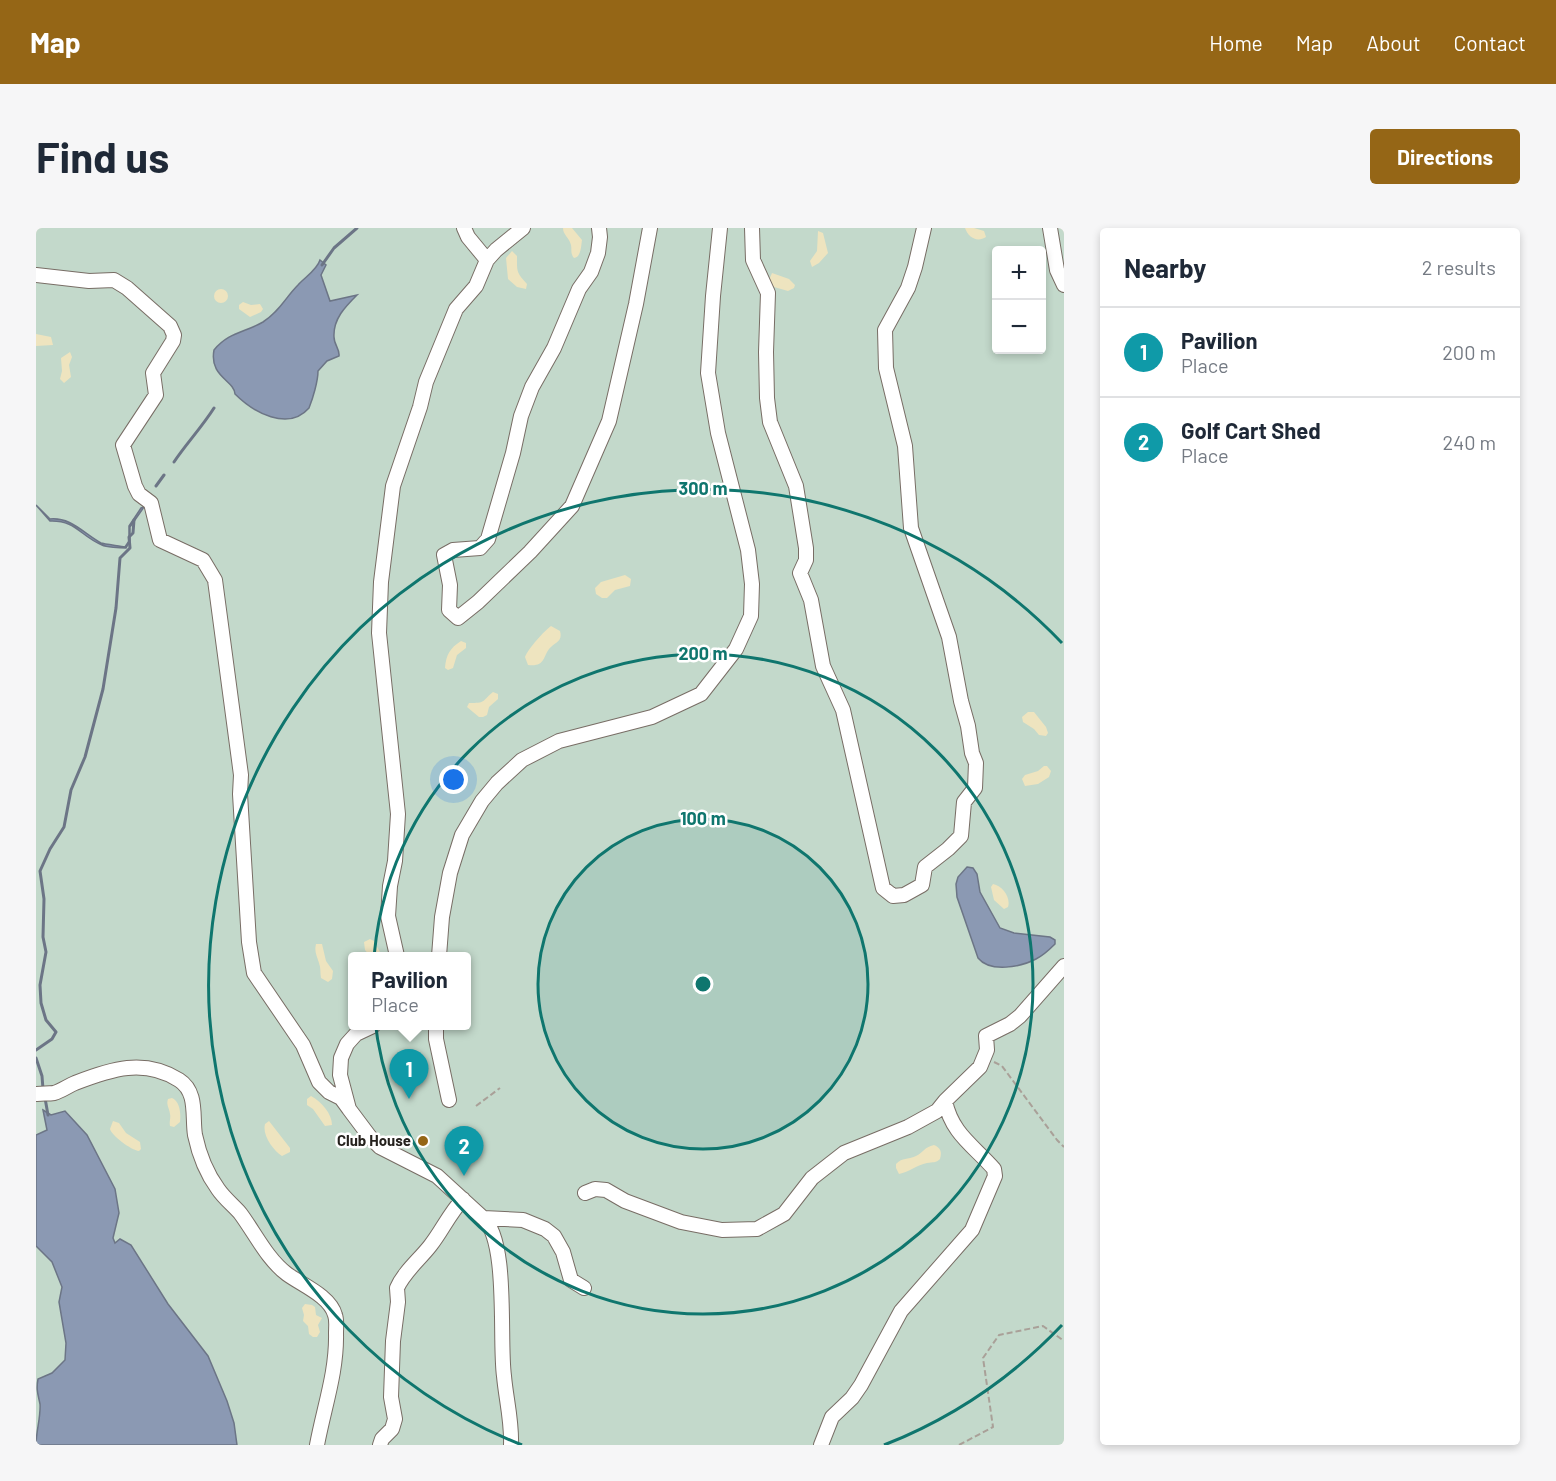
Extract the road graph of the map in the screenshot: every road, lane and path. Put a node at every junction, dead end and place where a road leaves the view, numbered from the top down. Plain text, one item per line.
1 (464, 228) edge
2 (523, 228) edge
3 (599, 228) edge
4 (650, 228) edge
5 (720, 228) edge
6 (752, 228) edge
7 (924, 228) edge
8 (1050, 228) edge
9 (488, 260) junction
10 (36, 275) edge
11 (1064, 285) edge
12 (396, 952) edge
13 (439, 952) edge
14 (1064, 966) edge
15 (364, 1030) edge
16 (436, 1030) edge
17 (983, 1060) junction
18 (500, 1088) dead end
19 (43, 1093) edge
20 (449, 1100) dead end
21 (945, 1101) junction
22 (476, 1106) dead end
23 (349, 1109) junction
24 (1064, 1147) edge
25 (585, 1194) dead end
26 (463, 1199) junction
27 (483, 1218) junction
28 (584, 1288) dead end
29 (1064, 1341) edge
30 (317, 1445) edge
31 (380, 1445) edge
32 (511, 1445) edge
33 (821, 1445) edge
34 (959, 1445) edge

1 - 9 lane
2 - 9 lane
3 - 4 lane
5 - 13 lane
6 - 7 lane
8 - 11 lane
9 - 12 lane
10 - 23 lane
14 - 17 lane
15 - 23 lane
16 - 20 lane
17 - 21 lane
17 - 24 path
18 - 22 path
19 - 30 lane
21 - 25 lane
21 - 33 lane
23 - 26 lane
26 - 27 lane
26 - 31 lane
27 - 28 lane
27 - 32 lane
29 - 34 path

